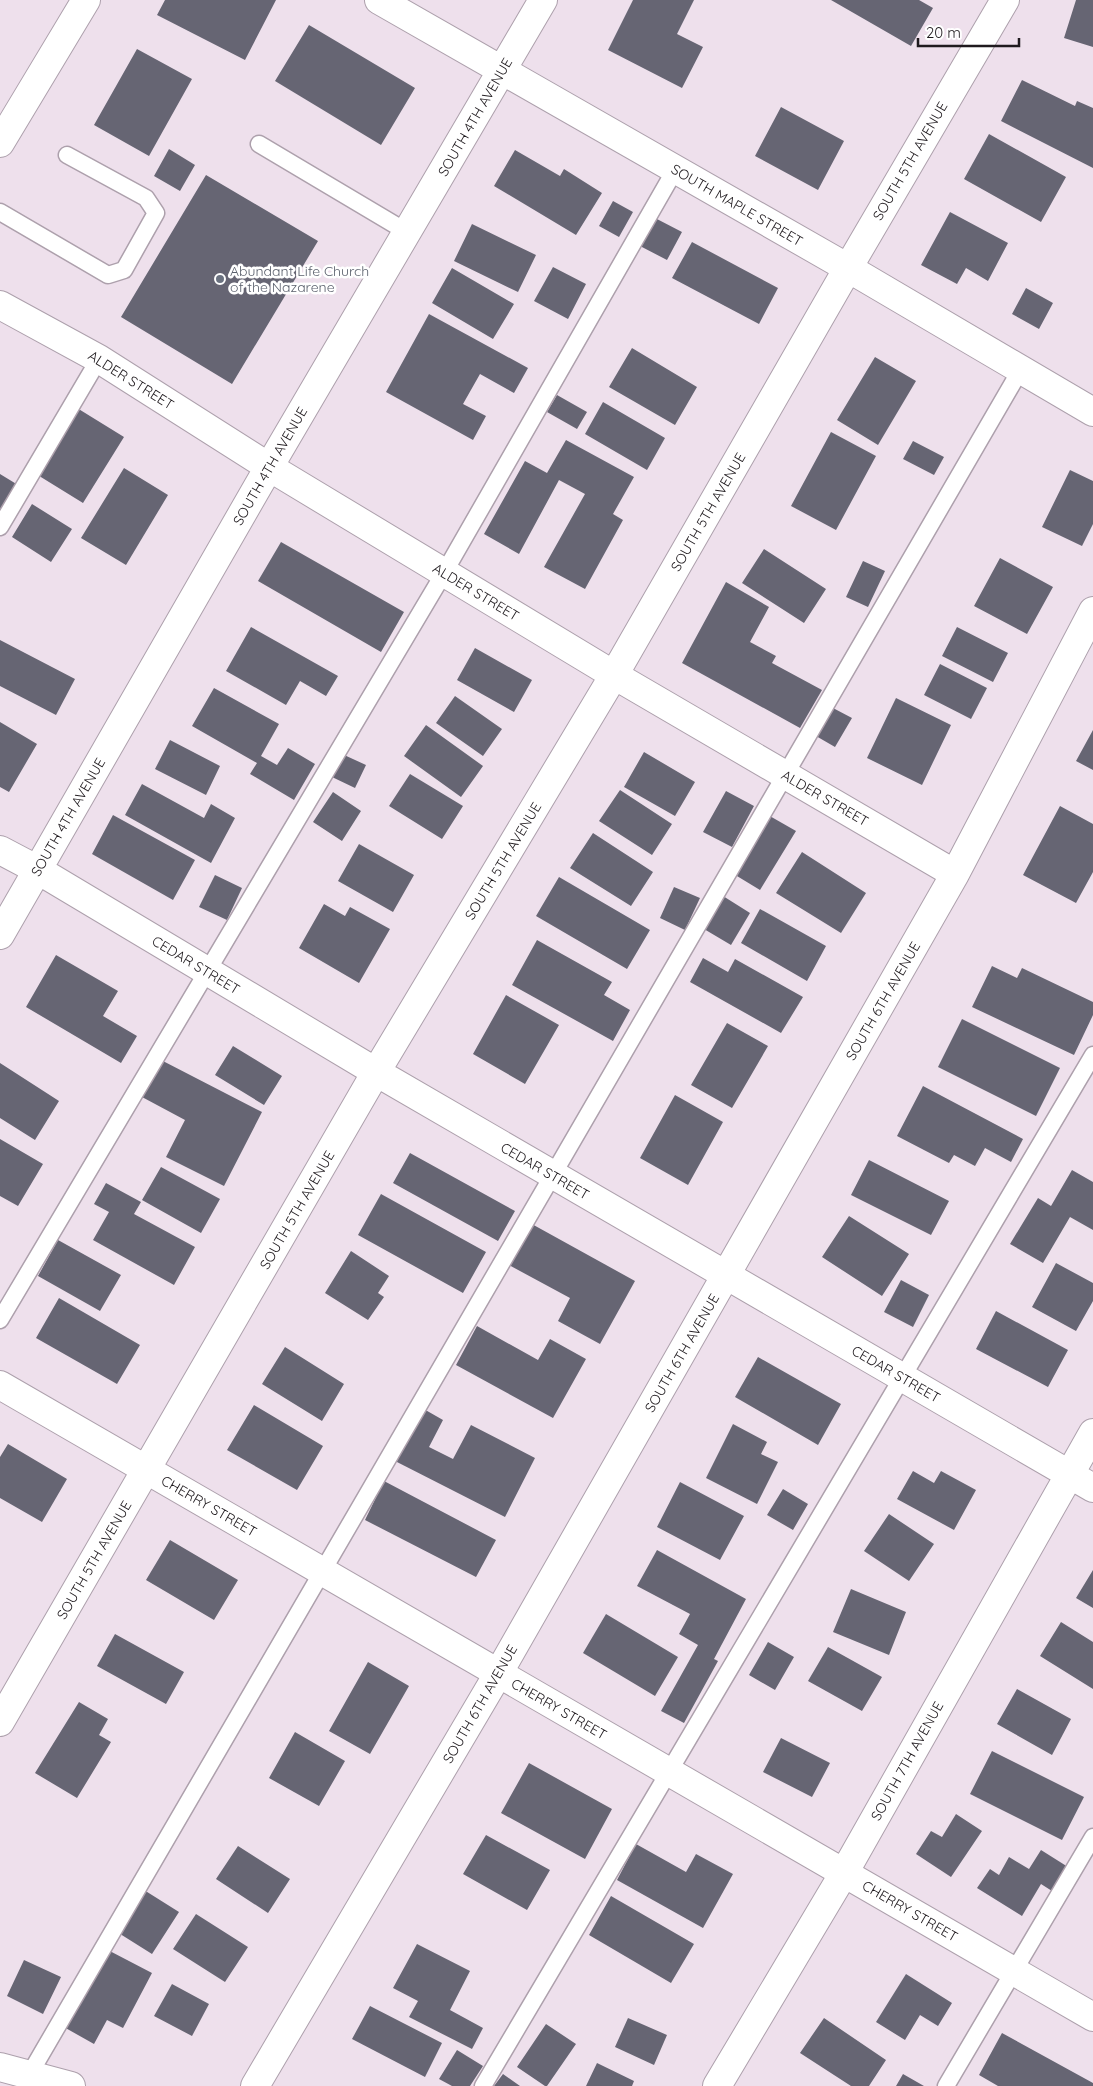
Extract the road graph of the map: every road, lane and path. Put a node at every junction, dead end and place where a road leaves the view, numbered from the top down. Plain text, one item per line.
1 (86, 0) edge
2 (379, 0) edge
3 (543, 0) edge
4 (1005, 0) edge
5 (502, 71) junction
6 (0, 143) edge
7 (259, 144) dead end
8 (67, 155) dead end
9 (675, 170) junction
10 (0, 212) edge
11 (408, 232) junction
12 (848, 268) junction
13 (0, 304) edge
14 (99, 359) junction
15 (1021, 369) junction
16 (1093, 412) edge
17 (269, 467) junction
18 (0, 527) edge
19 (444, 573) junction
20 (1093, 611) edge
21 (614, 675) junction
22 (786, 776) junction
23 (0, 850) edge
24 (38, 870) junction
25 (955, 874) junction
26 (0, 935) edge
27 (207, 971) junction
28 (1093, 1055) edge
29 (376, 1072) junction
30 (555, 1176) junction
31 (726, 1276) junction
32 (0, 1320) edge
33 (903, 1379) junction
34 (0, 1385) edge
35 (1093, 1433) edge
36 (147, 1470) junction
37 (1069, 1474) junction
38 (1093, 1488) edge
39 (321, 1571) junction
40 (498, 1674) junction
41 (0, 1722) edge
42 (668, 1772) junction
43 (1093, 1837) edge
44 (844, 1873) junction
45 (1014, 1971) junction
46 (1093, 2017) edge
47 (0, 2067) edge
48 (26, 2080) edge
49 (71, 2086) edge
50 (255, 2086) edge
51 (483, 2086) edge
52 (717, 2086) edge
53 (946, 2086) edge

1 - 6 street
2 - 5 street, SOUTH MAPLE STREET
3 - 5 street, SOUTH 4TH AVENUE
4 - 12 street, SOUTH 5TH AVENUE
5 - 9 street, SOUTH MAPLE STREET
5 - 11 street, SOUTH 4TH AVENUE
7 - 11 lane
8 - 10 lane
9 - 12 street, SOUTH MAPLE STREET
9 - 19 lane
11 - 17 street, SOUTH 4TH AVENUE
12 - 15 street, SOUTH MAPLE STREET
12 - 21 street, SOUTH 5TH AVENUE
13 - 14 street, ALDER STREET
14 - 17 street, ALDER STREET
14 - 18 lane
15 - 16 street, SOUTH MAPLE STREET
15 - 22 lane
17 - 19 street, ALDER STREET
17 - 24 street, SOUTH 4TH AVENUE
19 - 21 street, ALDER STREET
19 - 27 lane
20 - 25 street, SOUTH 6TH AVENUE
21 - 22 street, ALDER STREET
21 - 29 street, SOUTH 5TH AVENUE
22 - 25 street, ALDER STREET
22 - 30 lane
23 - 24 street, CEDAR STREET
24 - 26 street, SOUTH 4TH AVENUE
24 - 27 street, CEDAR STREET
25 - 31 street, SOUTH 6TH AVENUE
27 - 29 street, CEDAR STREET
27 - 32 lane
28 - 33 lane
29 - 30 street, CEDAR STREET
29 - 36 street, SOUTH 5TH AVENUE
30 - 31 street, CEDAR STREET
30 - 39 lane
31 - 33 street, CEDAR STREET
31 - 40 street, SOUTH 6TH AVENUE
33 - 37 street, CEDAR STREET
33 - 42 lane
34 - 36 street, CHERRY STREET
35 - 37 street, SOUTH 7TH AVENUE
36 - 39 street, CHERRY STREET
36 - 41 street, SOUTH 5TH AVENUE
37 - 38 street, CEDAR STREET
37 - 44 street, SOUTH 7TH AVENUE
39 - 40 street, CHERRY STREET
39 - 48 lane
40 - 42 street, CHERRY STREET
40 - 50 street, SOUTH 6TH AVENUE
42 - 44 street, CHERRY STREET
42 - 51 lane
43 - 45 lane
44 - 45 street, CHERRY STREET
44 - 52 street, SOUTH 7TH AVENUE
45 - 46 street, CHERRY STREET
45 - 53 lane
47 - 48 street
48 - 49 street

